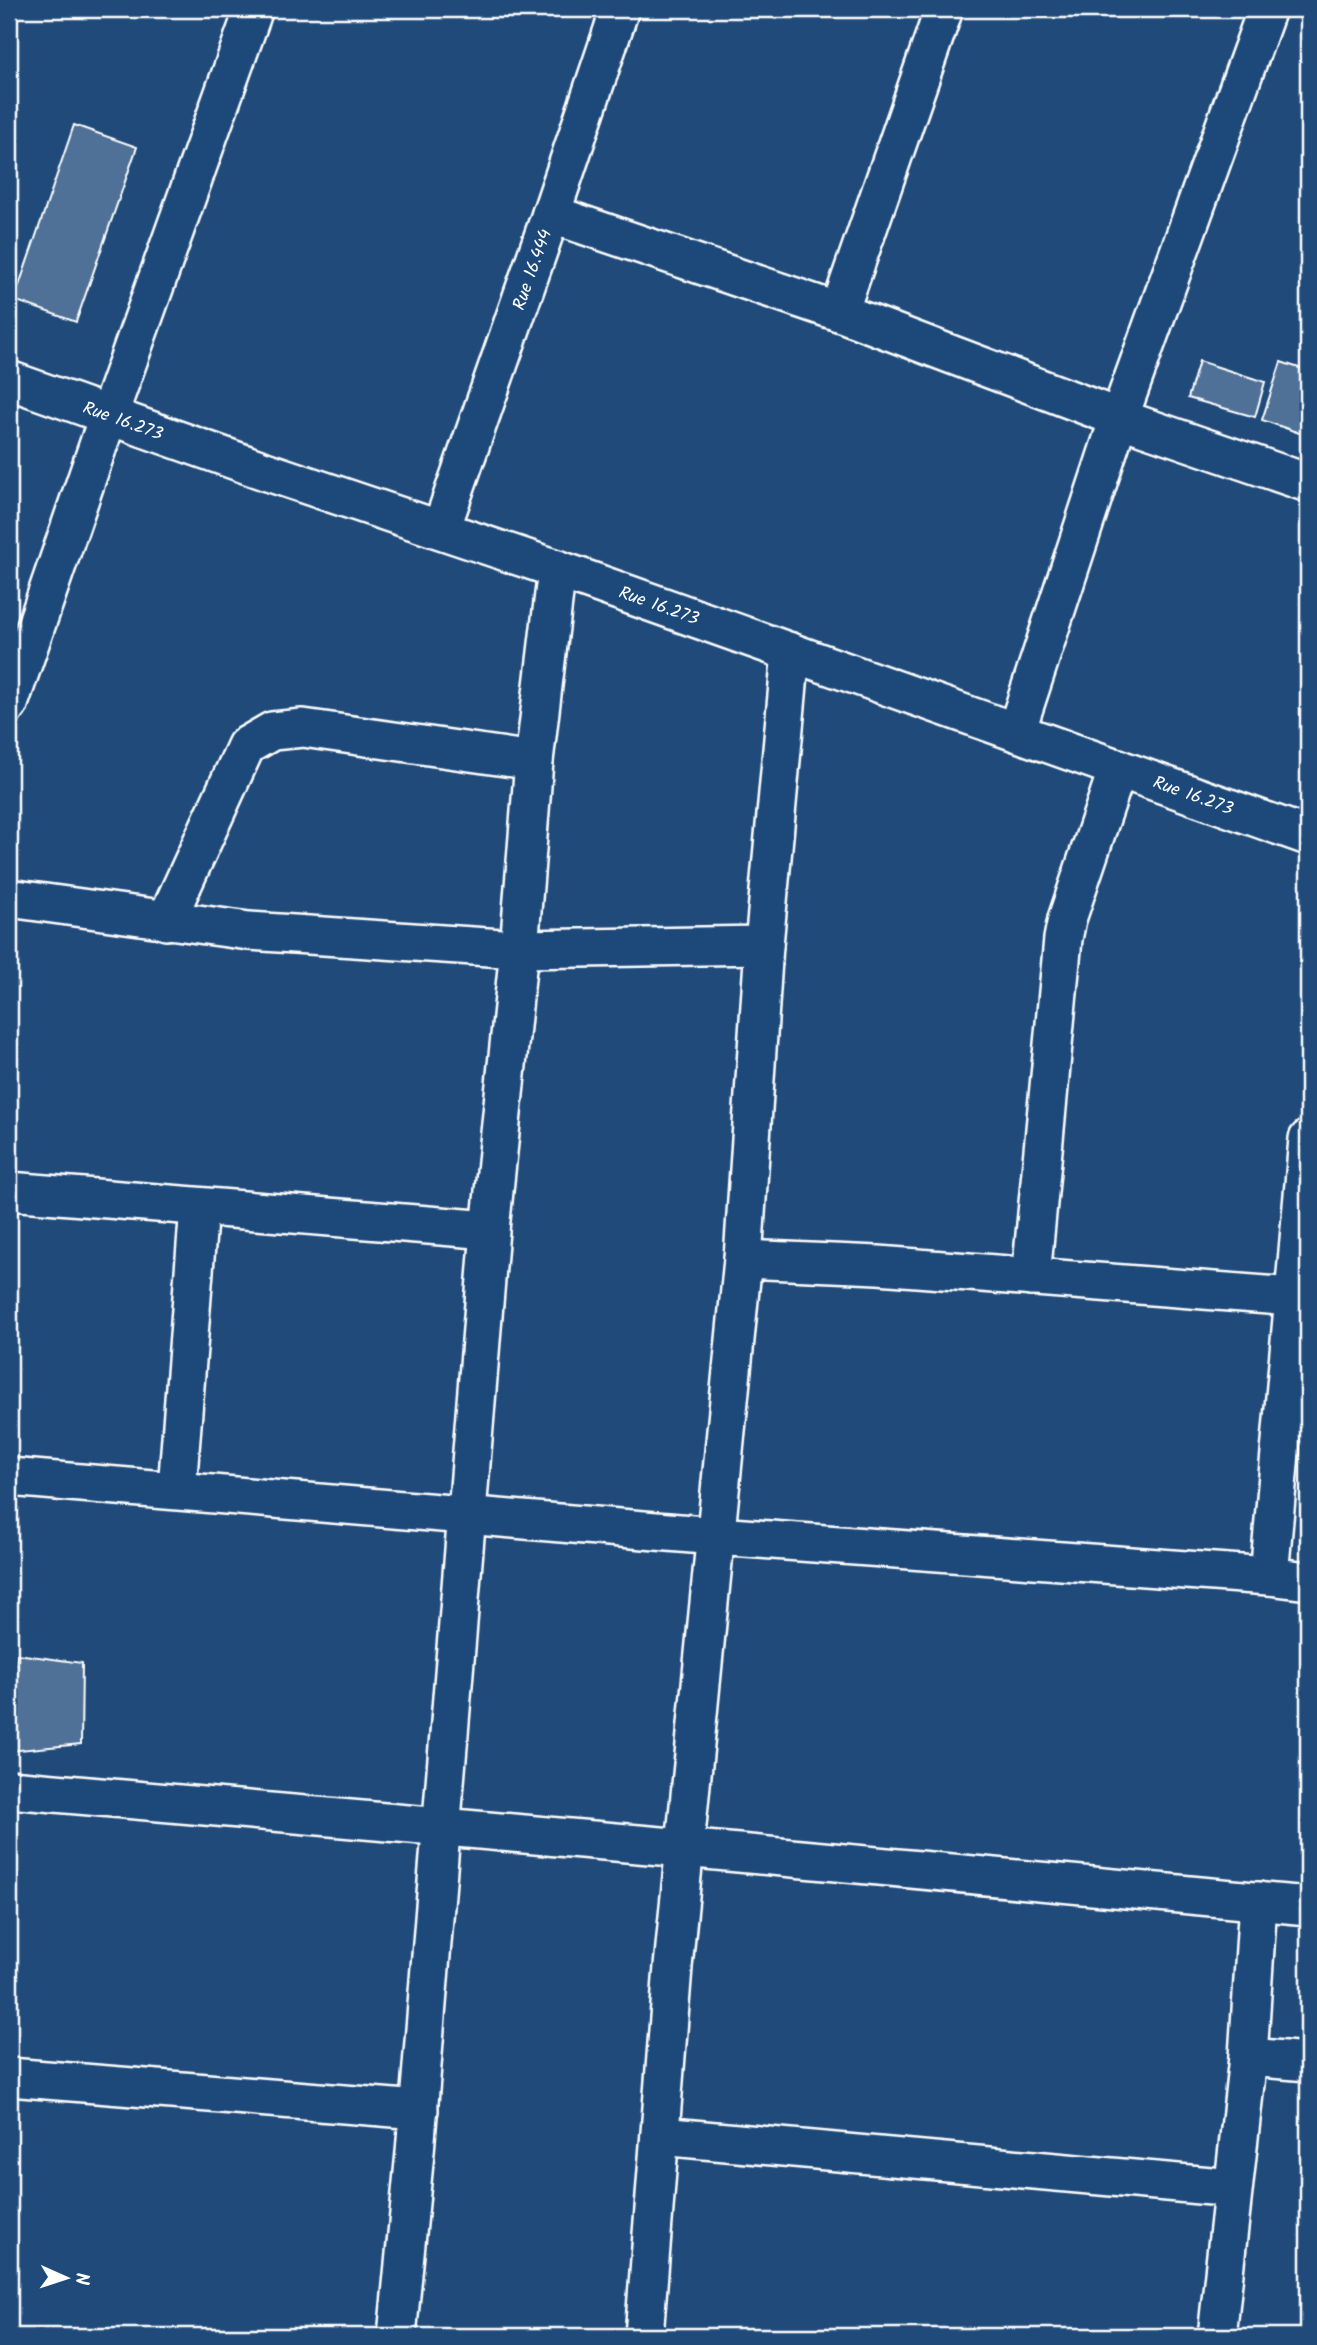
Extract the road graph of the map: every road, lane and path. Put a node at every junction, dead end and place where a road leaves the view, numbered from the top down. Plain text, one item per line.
1 (254, 9) edge
2 (620, 9) edge
3 (944, 9) edge
4 (1268, 9) edge
5 (551, 215) junction
6 (839, 312) junction
7 (9, 380) edge
8 (109, 414) junction
9 (1119, 418) junction
10 (1308, 483) edge
11 (441, 530) junction
12 (557, 569) junction
13 (791, 652) junction
14 (11, 693) edge
15 (1016, 732) junction
16 (534, 761) junction
17 (1118, 768) junction
18 (1308, 836) edge
19 (9, 898) edge
20 (166, 921) junction
21 (764, 945) junction
22 (519, 949) junction
23 (1308, 1139) edge
24 (9, 1191) edge
25 (199, 1207) junction
26 (489, 1230) junction
27 (743, 1259) junction
28 (1031, 1278) junction
29 (1293, 1297) junction
30 (1295, 1442) edge
31 (9, 1476) edge
32 (177, 1489) junction
33 (467, 1514) junction
34 (716, 1536) junction
35 (1269, 1576) junction
36 (1308, 1581) edge
37 (9, 1789) edge
38 (441, 1828) junction
39 (684, 1848) junction
40 (1258, 1901) junction
41 (1308, 1906) edge
42 (1248, 2057) junction
43 (1308, 2062) edge
44 (9, 2077) edge
45 (419, 2110) junction
46 (660, 2136) junction
47 (1233, 2188) junction
48 (397, 2336) edge
49 (644, 2336) edge
50 (1217, 2336) edge

1 - 8 street
2 - 5 street, Rue 16.444
3 - 6 street
4 - 9 street
5 - 6 street
5 - 11 street, Rue 16.444
6 - 9 street
7 - 8 street, Rue 16.273
8 - 11 street, Rue 16.273
8 - 14 street
9 - 10 street
9 - 15 street
11 - 12 street, Rue 16.273
12 - 13 street, Rue 16.273
12 - 16 street
13 - 15 street, Rue 16.273
13 - 21 street
15 - 17 street, Rue 16.273
16 - 20 street
16 - 22 street
17 - 18 street, Rue 16.273
17 - 28 street
19 - 20 street
20 - 22 street
21 - 22 street
21 - 27 street
22 - 26 street
23 - 29 street
24 - 25 street
25 - 26 street
25 - 32 street
26 - 33 street
27 - 28 street
27 - 34 street
28 - 29 street
29 - 30 street
30 - 35 street
31 - 32 street
32 - 33 street
33 - 34 street
33 - 38 street
34 - 35 street
34 - 39 street
35 - 36 street
37 - 38 street
38 - 39 street
38 - 45 street
39 - 40 street
39 - 46 street
40 - 41 street
40 - 42 street
42 - 43 street
42 - 47 street
44 - 45 street
45 - 48 street
46 - 47 street
46 - 49 street
47 - 50 street

